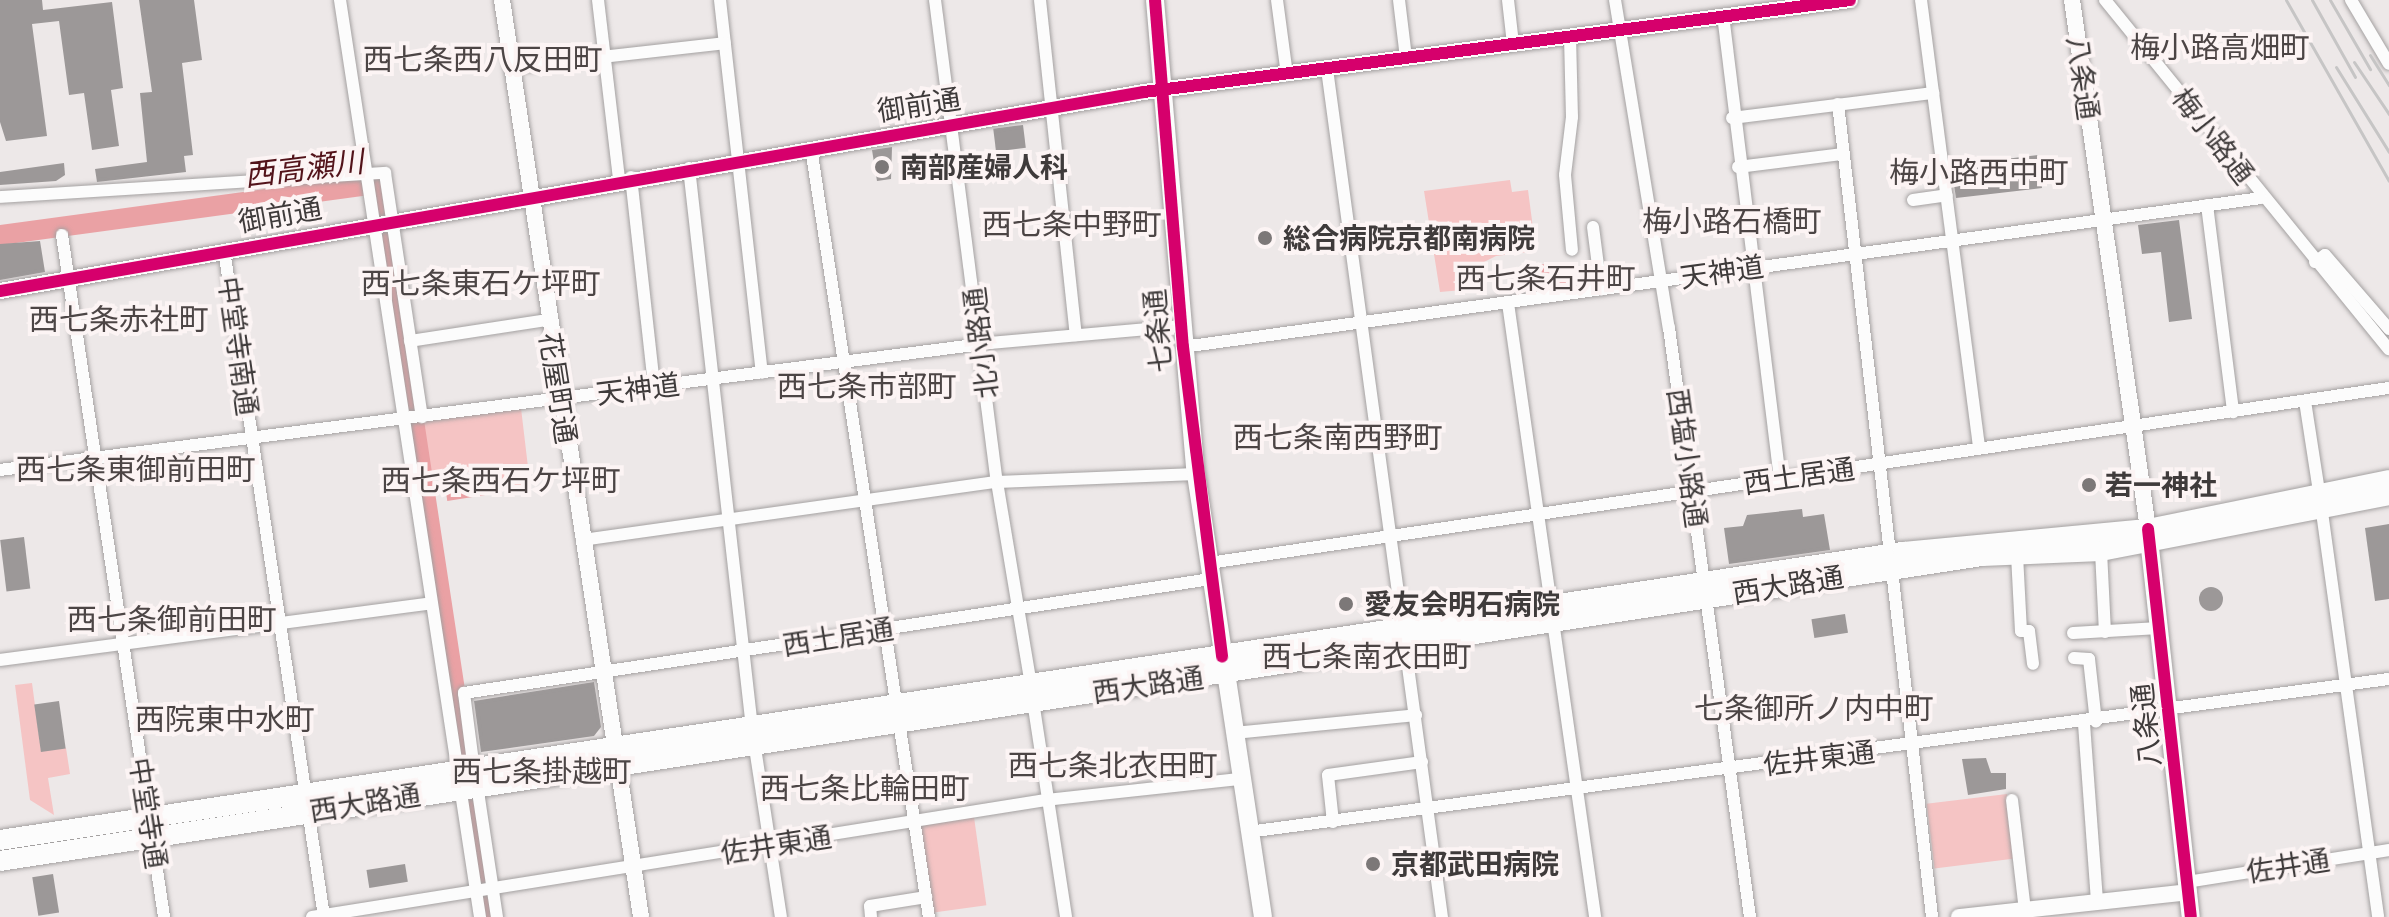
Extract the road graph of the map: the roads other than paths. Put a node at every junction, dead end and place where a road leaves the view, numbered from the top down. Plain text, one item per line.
1 (340, 0) edge
2 (502, 0) edge
3 (598, 0) edge
4 (720, 0) edge
5 (935, 0) edge
6 (1040, 0) edge
7 (1155, 0) edge
8 (1277, 0) edge
9 (1399, 0) edge
10 (1508, 0) edge
11 (1615, 0) edge
12 (1850, 0) edge
13 (1921, 0) edge
14 (2072, 0) edge
15 (2105, 0) edge
16 (2351, 0) edge
17 (1824, 2) edge
18 (1723, 15) junction
19 (1618, 29) junction
20 (1570, 36) junction
21 (725, 43) junction
22 (1513, 44) junction
23 (606, 57) junction
24 (1406, 58) junction
25 (2389, 64) edge
26 (512, 67) junction
27 (1327, 69) junction
28 (1287, 75) junction
29 (1166, 89) junction
30 (1933, 93) junction
31 (1838, 104) junction
32 (1054, 108) junction
33 (1732, 118) junction
34 (952, 124) junction
35 (811, 148) junction
36 (1843, 154) junction
37 (736, 159) junction
38 (1738, 167) junction
39 (689, 168) junction
40 (625, 178) junction
41 (368, 181) junction
42 (532, 195) junction
43 (1947, 195) junction
44 (0, 197) edge
45 (2261, 198) junction
46 (1913, 200) dead end
47 (2207, 205) junction
48 (2102, 219) junction
49 (383, 221) junction
50 (1593, 227) dead end
51 (62, 235) dead end
52 (1952, 240) junction
53 (224, 250) junction
54 (1572, 250) dead end
55 (1854, 253) junction
56 (2315, 262) junction
57 (1750, 268) junction
58 (68, 278) junction
59 (1662, 280) junction
60 (1601, 289) junction
61 (0, 291) edge
62 (1508, 303) junction
63 (548, 320) junction
64 (1363, 321) junction
65 (1181, 326) junction
66 (2389, 329) edge
67 (1076, 335) junction
68 (410, 341) junction
69 (981, 345) junction
70 (1183, 347) junction
71 (2389, 349) edge
72 (845, 362) junction
73 (762, 373) junction
74 (712, 379) junction
75 (654, 387) junction
76 (2389, 388) edge
77 (560, 398) junction
78 (2305, 401) junction
79 (2233, 412) junction
80 (412, 418) junction
81 (2133, 426) junction
82 (250, 438) junction
83 (1979, 448) junction
84 (94, 458) junction
85 (1879, 464) junction
86 (0, 470) edge
87 (1196, 474) junction
88 (1780, 478) junction
89 (2389, 480) edge
90 (997, 482) junction
91 (1692, 492) junction
92 (2389, 495) edge
93 (2320, 498) junction
94 (867, 501) junction
95 (1538, 516) junction
96 (728, 521) junction
97 (2148, 536) junction
98 (1392, 537) junction
99 (582, 540) junction
100 (2101, 551) junction
101 (2017, 555) junction
102 (1891, 562) junction
103 (1210, 571) junction
104 (1706, 590) junction
105 (431, 603) junction
106 (1018, 609) junction
107 (1552, 614) junction
108 (278, 624) junction
109 (2159, 628) junction
110 (885, 629) junction
111 (2105, 632) junction
112 (2073, 633) dead end
113 (1405, 636) junction
114 (123, 643) junction
115 (743, 652) junction
116 (2074, 658) dead end
117 (0, 660) edge
118 (2033, 664) dead end
119 (1223, 666) junction
120 (602, 673) junction
121 (2389, 679) edge
122 (2345, 686) junction
123 (1032, 693) junction
124 (898, 713) junction
125 (2169, 713) junction
126 (1416, 715) junction
127 (2090, 723) junction
128 (1234, 733) junction
129 (753, 736) junction
130 (1913, 746) junction
131 (616, 759) junction
132 (1422, 762) junction
133 (1731, 770) junction
134 (467, 779) junction
135 (1240, 779) junction
136 (1577, 790) junction
137 (1046, 800) junction
138 (2012, 800) dead end
139 (307, 804) junction
140 (1428, 809) junction
141 (915, 822) junction
142 (1333, 822) junction
143 (150, 828) junction
144 (1248, 832) junction
145 (0, 840) edge
146 (770, 845) junction
147 (2389, 850) edge
148 (2370, 853) junction
149 (0, 861) edge
150 (633, 867) junction
151 (492, 887) junction
152 (2188, 887) junction
153 (476, 890) junction
154 (926, 897) junction
155 (2093, 907) edge
156 (2025, 910) junction
157 (320, 916) edge
158 (1263, 916) edge
159 (164, 917) edge
160 (480, 917) edge
161 (497, 917) edge
162 (641, 917) edge
163 (781, 917) edge
164 (871, 917) edge
165 (929, 917) edge
166 (1066, 917) edge
167 (1254, 917) edge
168 (1442, 917) edge
169 (1595, 917) edge
170 (1750, 917) edge
171 (1932, 917) edge
172 (1959, 917) edge
173 (2191, 917) edge
174 (2378, 917) edge

1 - 41 street
2 - 26 street, 花屋町通
3 - 23 street
4 - 21 street
5 - 34 street, 北小路通
6 - 32 street
7 - 29 main road, 七条通
8 - 28 street
9 - 24 street
10 - 22 street
11 - 19 street, 西塩小路通
12 - 17 street, 御前通
13 - 30 street
14 - 48 street, 八条通
15 - 45 street, 梅小路通
16 - 25 street
17 - 18 street, 御前通
18 - 19 street, 御前通
18 - 33 street
19 - 20 street, 御前通
19 - 59 street, 西塩小路通
20 - 22 street, 御前通
20 - 54 street
21 - 23 street
21 - 37 street
22 - 24 street, 御前通
23 - 26 street
23 - 40 street
24 - 27 street, 御前通
26 - 42 street, 花屋町通
27 - 28 street, 御前通
27 - 64 street
28 - 29 street, 御前通
29 - 32 street, 御前通
29 - 65 main road, 七条通
30 - 31 street
30 - 43 street
31 - 33 street
31 - 36 street
32 - 34 street, 御前通
32 - 67 street
33 - 38 street
34 - 35 street, 御前通
34 - 69 street, 北小路通
35 - 37 street, 御前通
35 - 72 street
36 - 38 street
36 - 55 street
37 - 39 street, 御前通
37 - 73 street
38 - 57 street
39 - 40 street, 御前通
39 - 74 street
40 - 42 street, 御前通
40 - 75 street
41 - 44 street
41 - 49 street
41 - 49 street
42 - 49 street, 御前通
42 - 63 street, 花屋町通
43 - 46 street
43 - 52 street
45 - 47 street, 天神道
45 - 56 street, 梅小路通
47 - 48 street, 天神道
47 - 79 street
48 - 52 street, 天神道
48 - 81 street, 八条通
49 - 53 street, 御前通
49 - 68 street
49 - 80 street
50 - 60 street
51 - 58 street, 中堂寺通
52 - 55 street, 天神道
52 - 83 street
53 - 58 street, 御前通
53 - 82 street, 中堂寺南通
55 - 57 street, 天神道
55 - 85 street
56 - 66 street
56 - 71 street, 梅小路通
57 - 59 street, 天神道
57 - 88 street
58 - 61 street, 御前通
58 - 84 street, 中堂寺通
59 - 60 street, 天神道
59 - 91 street, 西塩小路通
60 - 62 street, 天神道
62 - 64 street, 天神道
62 - 95 street
63 - 68 street
63 - 77 street, 花屋町通
64 - 70 street, 天神道
64 - 98 street
65 - 67 street, 天神道
65 - 70 main road, 七条通
67 - 69 street, 天神道
68 - 80 street
69 - 72 street, 天神道
69 - 90 street, 北小路通
70 - 87 main road, 七条通
72 - 73 street, 天神道
72 - 94 street
73 - 74 street, 天神道
74 - 75 street, 天神道
74 - 96 street
75 - 77 street, 天神道
76 - 78 street, 西土居通
77 - 80 street, 天神道
77 - 99 street, 花屋町通
78 - 79 street, 西土居通
78 - 93 street
79 - 81 street, 西土居通
80 - 82 street, 天神道
80 - 105 street
81 - 83 street, 西土居通
81 - 97 street, 八条通
82 - 84 street, 天神道
82 - 108 street, 中堂寺南通
83 - 85 street, 西土居通
84 - 86 street, 天神道
84 - 114 street, 中堂寺通
85 - 88 street, 西土居通
85 - 102 street
87 - 90 street
87 - 103 main road, 七条通
88 - 91 street, 西土居通
89 - 93 main road, 西大路通
90 - 94 street
90 - 106 street, 北小路通
91 - 95 street, 西土居通
91 - 104 street, 西塩小路通
92 - 93 main road, 西大路通
93 - 97 main road, 西大路通
93 - 122 street
94 - 96 street
94 - 110 street
95 - 98 street, 西土居通
95 - 107 street
96 - 99 street
96 - 115 street
97 - 100 main road, 西大路通
97 - 102 main road, 西大路通
97 - 109 main road, 八条通
98 - 103 street, 西土居通
98 - 113 street
99 - 120 street, 花屋町通
100 - 101 main road, 西大路通
100 - 111 street
101 - 102 main road, 西大路通
101 - 118 street
102 - 104 main road, 西大路通
102 - 130 street
103 - 106 street, 西土居通
103 - 119 main road, 七条通
104 - 107 main road, 西大路通
104 - 133 street, 西塩小路通
105 - 108 street
105 - 134 street
106 - 110 street, 西土居通
106 - 123 street, 北小路通
107 - 113 main road, 西大路通
107 - 136 street
108 - 114 street
108 - 139 street, 中堂寺南通
109 - 111 street
109 - 125 main road, 八条通
110 - 115 street, 西土居通
110 - 124 street
111 - 112 street
113 - 119 main road, 西大路通
113 - 126 street
114 - 117 street
114 - 143 street, 中堂寺通
115 - 120 street, 西土居通
115 - 129 street
116 - 127 street
119 - 123 main road, 西大路通
119 - 128 main road, 七条通
120 - 131 street, 花屋町通
120 - 134 street, 西土居通
121 - 122 street, 佐井東通
122 - 125 street, 佐井東通
122 - 148 street
123 - 124 main road, 西大路通
123 - 137 street, 北小路通
124 - 129 main road, 西大路通
124 - 141 street
125 - 127 street, 佐井東通
125 - 152 main road, 八条通
126 - 128 street
126 - 132 street
127 - 130 street, 佐井東通
127 - 155 street
128 - 135 main road, 七条通
129 - 131 main road, 西大路通
129 - 146 street
130 - 133 street, 佐井東通
130 - 171 street
131 - 134 main road, 西大路通
131 - 150 street, 花屋町通
132 - 140 street
132 - 142 street
133 - 136 street, 佐井東通
133 - 170 street, 西塩小路通
134 - 139 main road, 西大路通
134 - 151 street
134 - 153 street
135 - 137 street, 佐井東通
135 - 144 main road, 七条通
136 - 140 street, 佐井東通
136 - 169 street
137 - 141 street, 佐井東通
137 - 166 street, 北小路通
138 - 156 street
139 - 143 main road, 西大路通
139 - 157 street, 中堂寺南通
140 - 142 street, 佐井東通
140 - 168 street
141 - 146 street, 佐井東通
141 - 154 street
142 - 144 street, 佐井東通
143 - 145 main road, 西大路通
143 - 149 main road, 西大路通
143 - 159 street, 中堂寺通
144 - 158 main road, 七条通
146 - 150 street, 佐井東通
146 - 163 street
147 - 148 street, 佐井通
148 - 152 street, 佐井通
148 - 174 street
150 - 151 street, 佐井東通
150 - 162 street, 花屋町通
151 - 153 street, 佐井東通
151 - 161 street
152 - 155 street, 佐井通
152 - 173 main road, 八条通
153 - 157 street, 佐井東通
153 - 160 street
154 - 164 street
154 - 165 street
155 - 156 street, 佐井通
156 - 172 street, 佐井通
158 - 167 street

